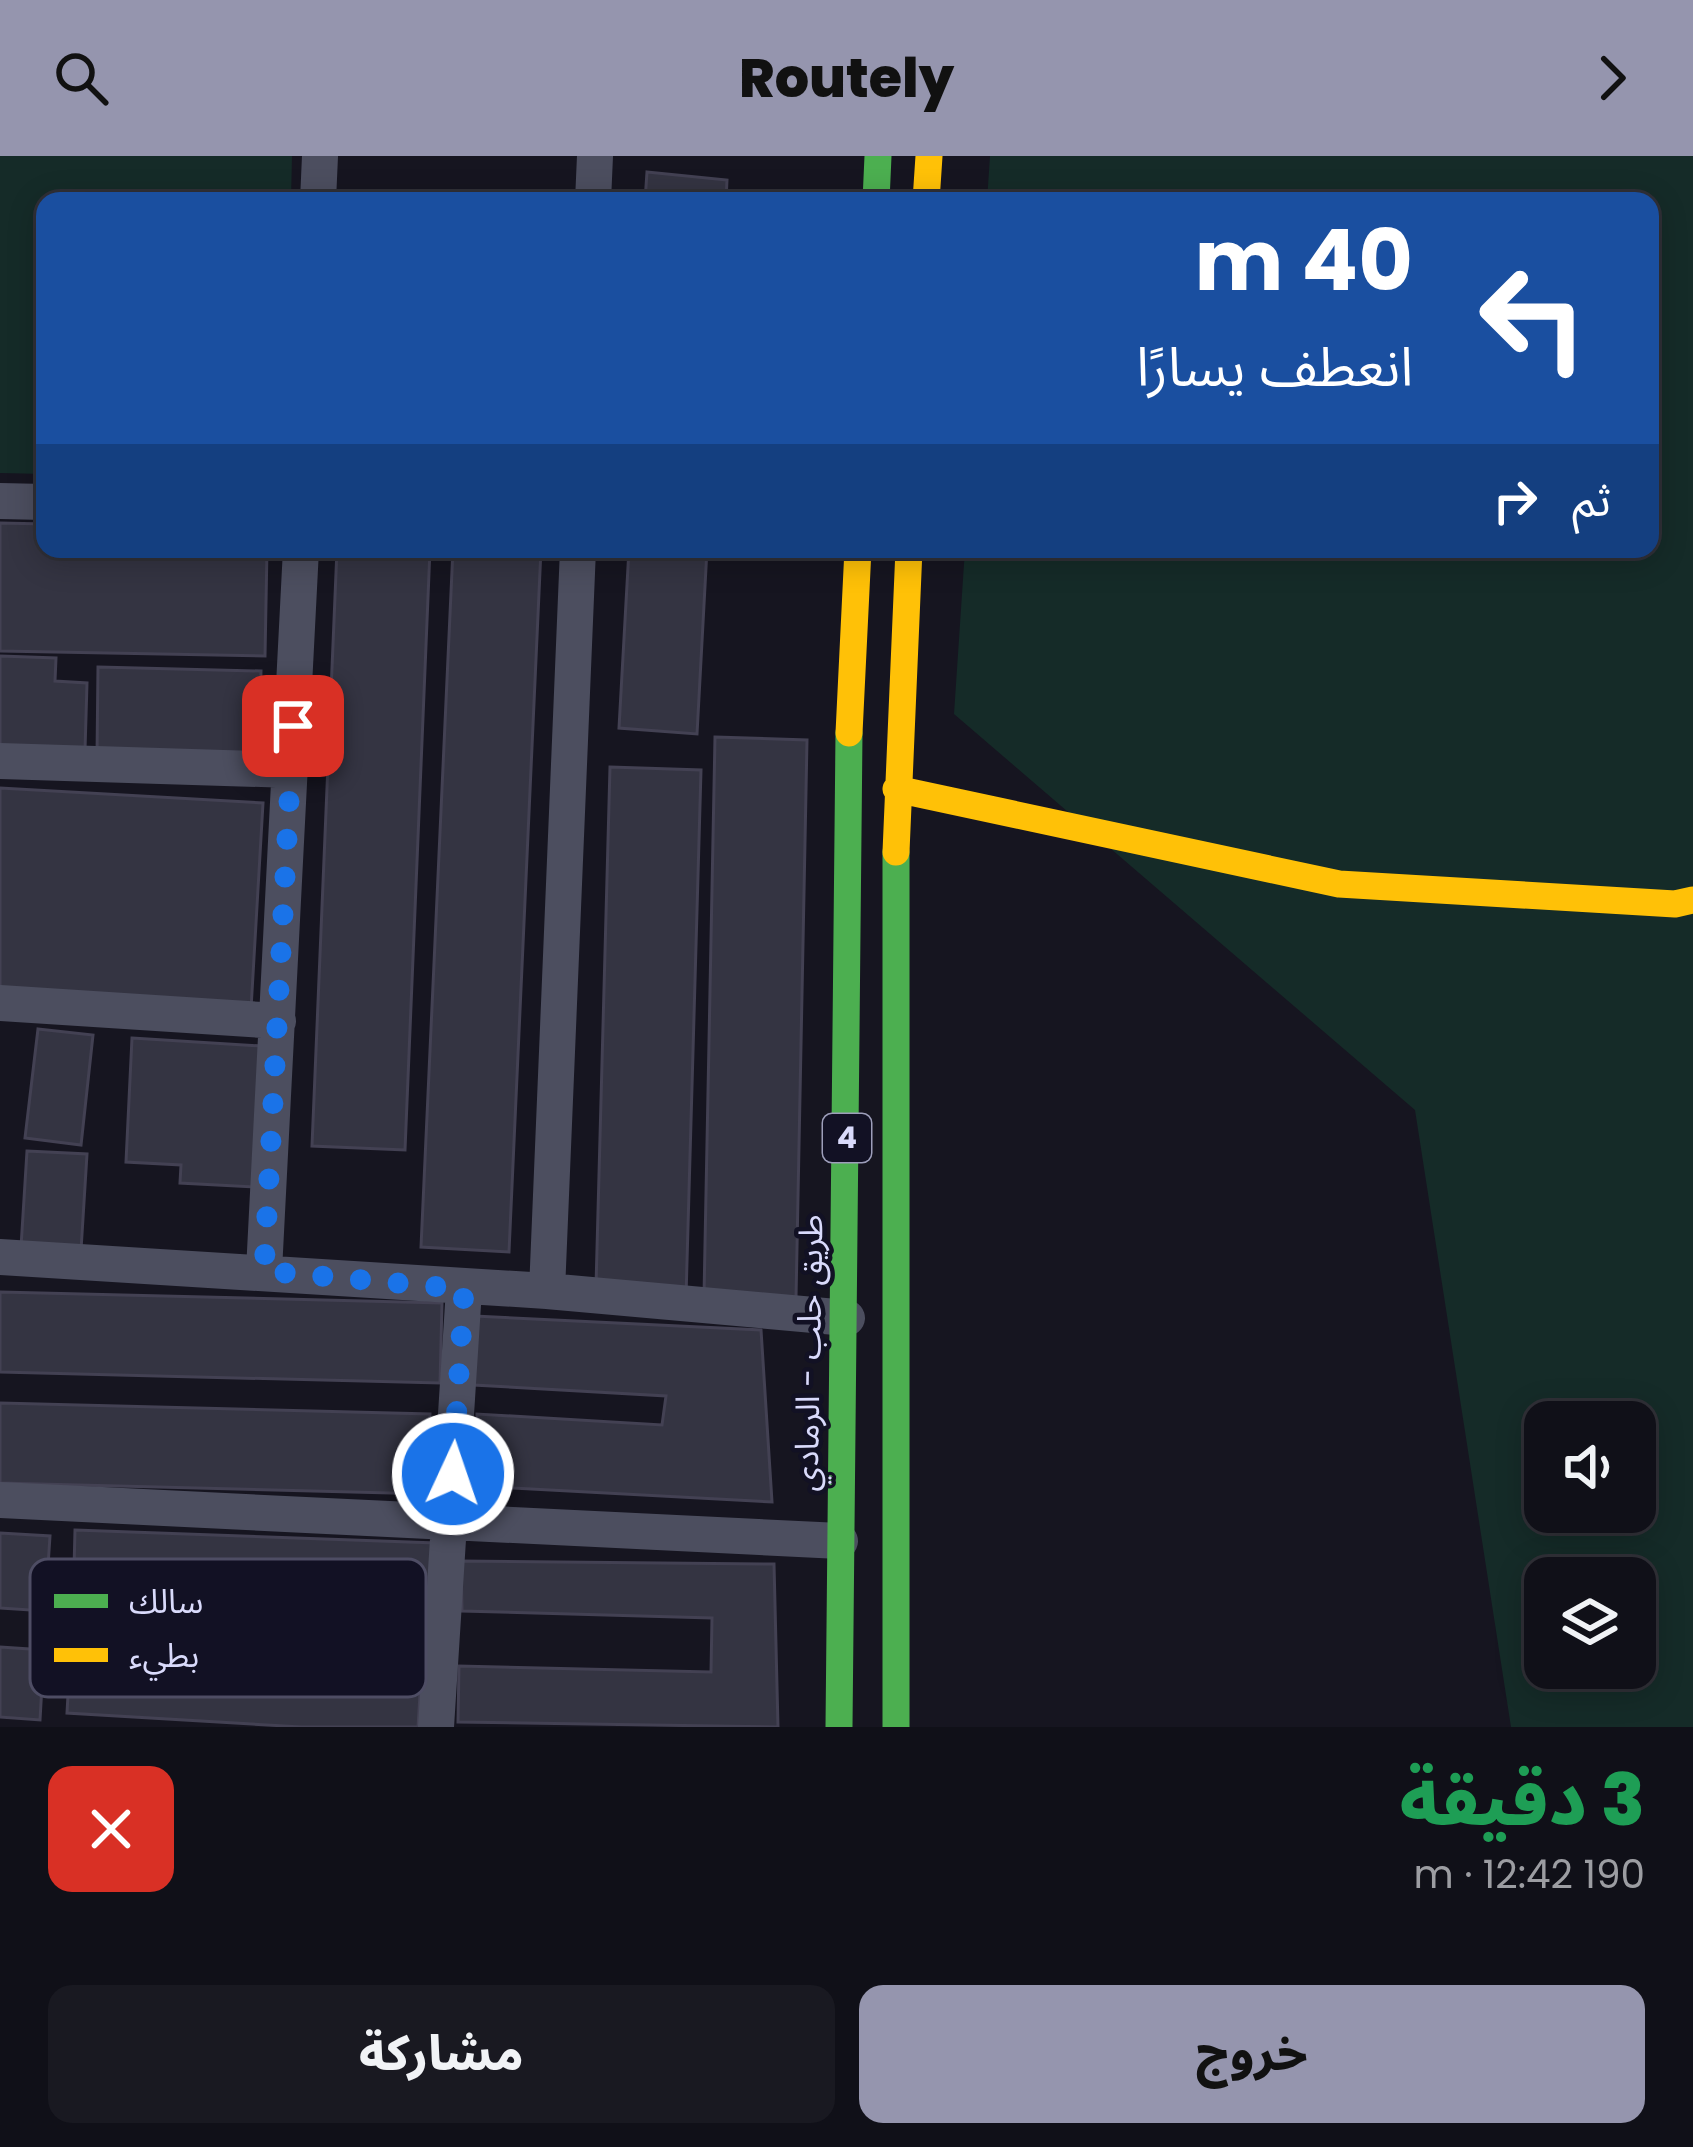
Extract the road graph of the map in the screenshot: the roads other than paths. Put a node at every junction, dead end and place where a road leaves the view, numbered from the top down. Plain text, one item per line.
1 (320, 156) edge
2 (595, 156) edge
3 (878, 156) edge
4 (928, 156) edge
5 (318, 192) edge
6 (593, 192) edge
7 (876, 192) edge
8 (926, 192) edge
9 (0, 501) edge
10 (36, 502) edge
11 (302, 558) edge
12 (578, 558) edge
13 (858, 558) edge
14 (909, 558) edge
15 (0, 761) edge
16 (291, 770) junction
17 (896, 789) junction
18 (1693, 900) edge
19 (0, 1003) edge
20 (278, 1021) junction
21 (0, 1257) edge
22 (264, 1271) junction
23 (464, 1289) junction
24 (547, 1291) junction
25 (847, 1318) junction
26 (0, 1500) edge
27 (450, 1520) junction
28 (840, 1541) junction
29 (436, 1727) edge
30 (839, 1727) edge
31 (896, 1727) edge

1 - 5 street
2 - 6 street
3 - 7 main road
4 - 8 main road
9 - 10 street
11 - 16 street
12 - 24 street
13 - 25 main road, طريق حلب - الرمادي / 4
14 - 17 main road, 4
15 - 16 street
16 - 20 street
17 - 18 main road
17 - 31 main road, 4
19 - 20 street
20 - 22 street
21 - 22 street
22 - 23 street
23 - 24 street
23 - 27 street
24 - 25 street
25 - 28 main road, طريق حلب - الرمادي / 4
26 - 27 street
27 - 28 street
27 - 29 street
28 - 30 main road, طريق حلب - الرمادي / 4

